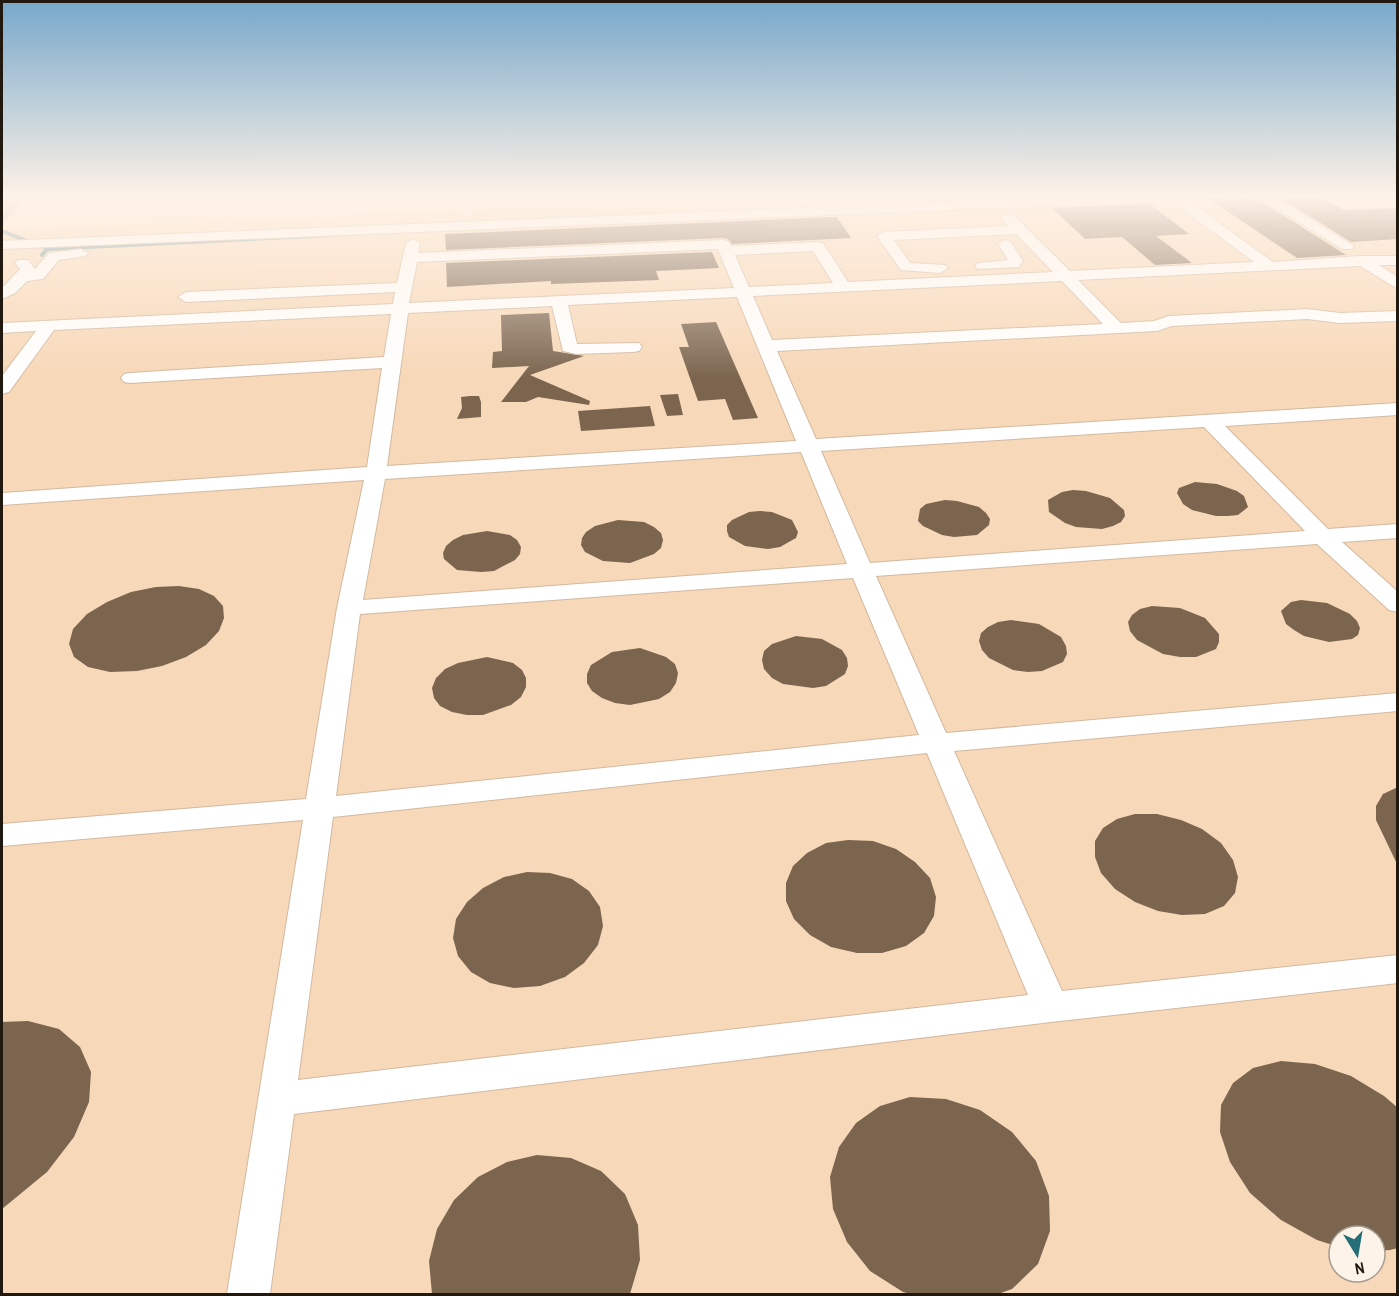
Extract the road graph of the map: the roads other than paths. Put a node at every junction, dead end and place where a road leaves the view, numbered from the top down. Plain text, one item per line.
1 (26, 257) edge
2 (53, 257) edge
3 (426, 257) edge
4 (728, 257) edge
5 (825, 257) edge
6 (899, 257) edge
7 (1014, 257) edge
8 (1046, 257) edge
9 (1257, 257) edge
10 (1356, 257) edge
11 (411, 258) joint
12 (1398, 260) edge
13 (1362, 262) junction
14 (1269, 266) junction
15 (1064, 276) junction
16 (24, 277) junction
17 (1398, 284) edge
18 (843, 287) junction
19 (742, 292) junction
20 (2, 294) edge
21 (186, 297) dead end
22 (402, 298) junction
23 (559, 300) junction
24 (1398, 316) edge
25 (49, 326) junction
26 (2, 328) edge
27 (1117, 328) junction
28 (766, 346) junction
29 (633, 347) dead end
30 (392, 362) junction
31 (130, 378) dead end
32 (2, 388) edge
33 (1398, 409) edge
34 (1209, 421) junction
35 (808, 446) junction
36 (376, 473) junction
37 (2, 499) edge
38 (1398, 531) edge
39 (1322, 536) junction
40 (861, 570) junction
41 (1397, 604) edge
42 (349, 608) junction
43 (1398, 702) edge
44 (936, 743) junction
45 (321, 808) junction
46 (2, 835) edge
47 (1398, 969) edge
48 (1051, 1006) junction
49 (277, 1099) junction
50 (248, 1294) edge

1 - 16 lane
2 - 16 lane
3 - 11 lane
4 - 19 lane
5 - 18 lane
6 - 7 lane
8 - 15 lane
9 - 14 lane
10 - 13 lane
11 - 22 lane
12 - 13 lane
13 - 14 lane
13 - 17 lane
14 - 15 lane
15 - 18 lane
15 - 27 lane
16 - 20 lane
18 - 19 lane
19 - 23 lane
19 - 28 lane
21 - 22 lane
22 - 23 lane
22 - 25 lane
22 - 30 lane
23 - 29 lane
24 - 27 lane
25 - 26 lane
25 - 32 lane
27 - 28 lane
28 - 35 lane
30 - 31 lane
30 - 36 lane
33 - 34 lane
34 - 35 lane
34 - 39 lane
35 - 36 lane
35 - 40 lane
36 - 37 lane
36 - 42 lane
38 - 39 lane
39 - 40 lane
39 - 41 lane
40 - 42 lane
40 - 44 lane
42 - 45 lane
43 - 44 lane
44 - 45 lane
44 - 48 lane
45 - 46 lane
45 - 49 lane
47 - 48 lane
48 - 49 lane
49 - 50 lane

